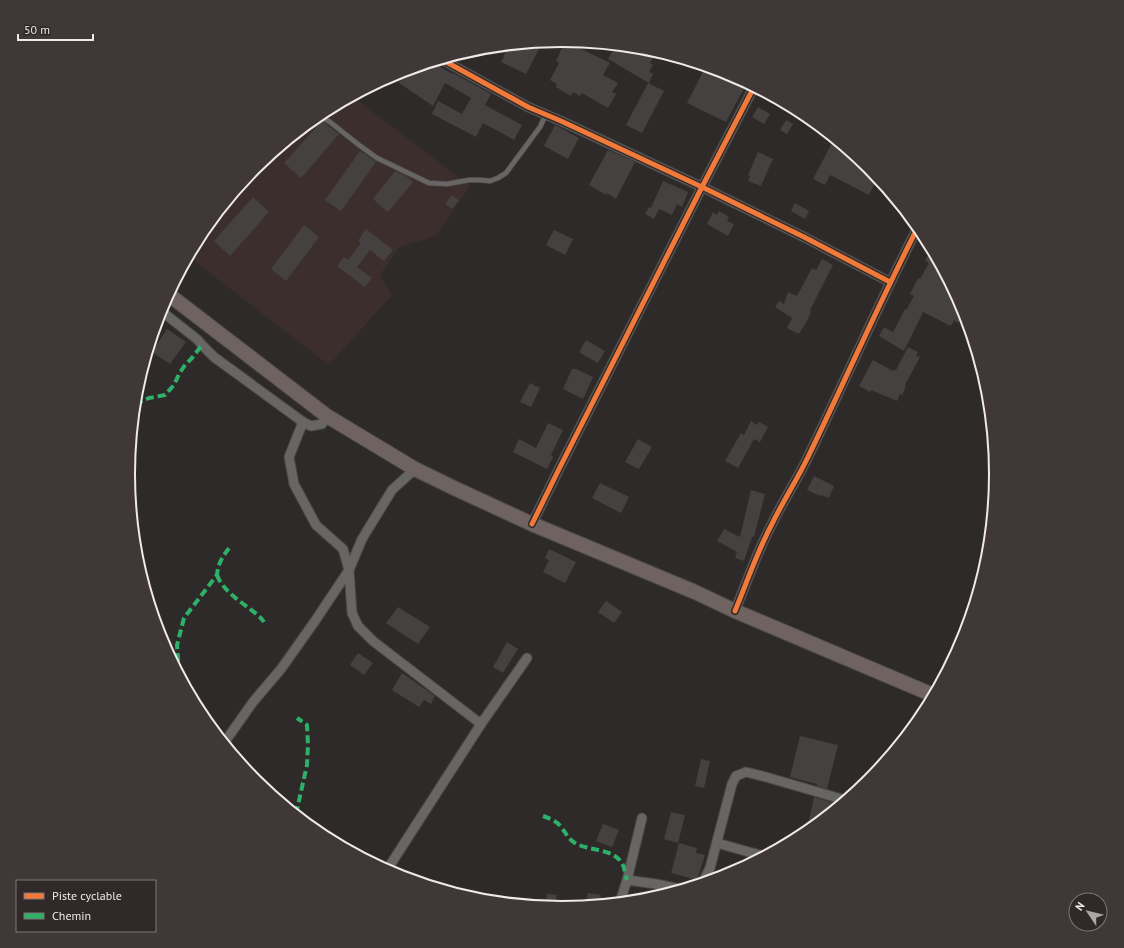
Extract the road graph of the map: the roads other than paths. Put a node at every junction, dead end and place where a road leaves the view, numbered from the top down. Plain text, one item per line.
1 (448, 63) edge
2 (752, 91) edge
3 (546, 114) junction
4 (325, 119) edge
5 (702, 187) junction
6 (915, 234) edge
7 (890, 282) junction
8 (173, 298) edge
9 (166, 315) edge
10 (327, 416) junction
11 (303, 422) junction
12 (415, 469) junction
13 (532, 524) junction
14 (349, 570) junction
15 (735, 611) junction
16 (527, 658) dead end
17 (929, 693) edge
18 (481, 724) junction
19 (227, 739) edge
20 (840, 798) edge
21 (642, 818) dead end
22 (717, 843) junction
23 (756, 854) edge
24 (391, 864) edge
25 (706, 875) edge
26 (627, 880) junction
27 (669, 887) edge
28 (622, 896) edge

1 - 3 street
2 - 5 street
3 - 4 lane
3 - 5 street
5 - 7 street
5 - 13 street
6 - 7 street
7 - 15 street
8 - 10 main road
9 - 11 street
10 - 11 street
10 - 12 main road
11 - 14 street
12 - 13 main road
12 - 14 street
13 - 15 main road
14 - 18 street
14 - 19 street
15 - 17 main road
16 - 18 street
18 - 24 street
20 - 22 street
21 - 26 street
22 - 23 street
22 - 25 street
26 - 27 street
26 - 28 street

